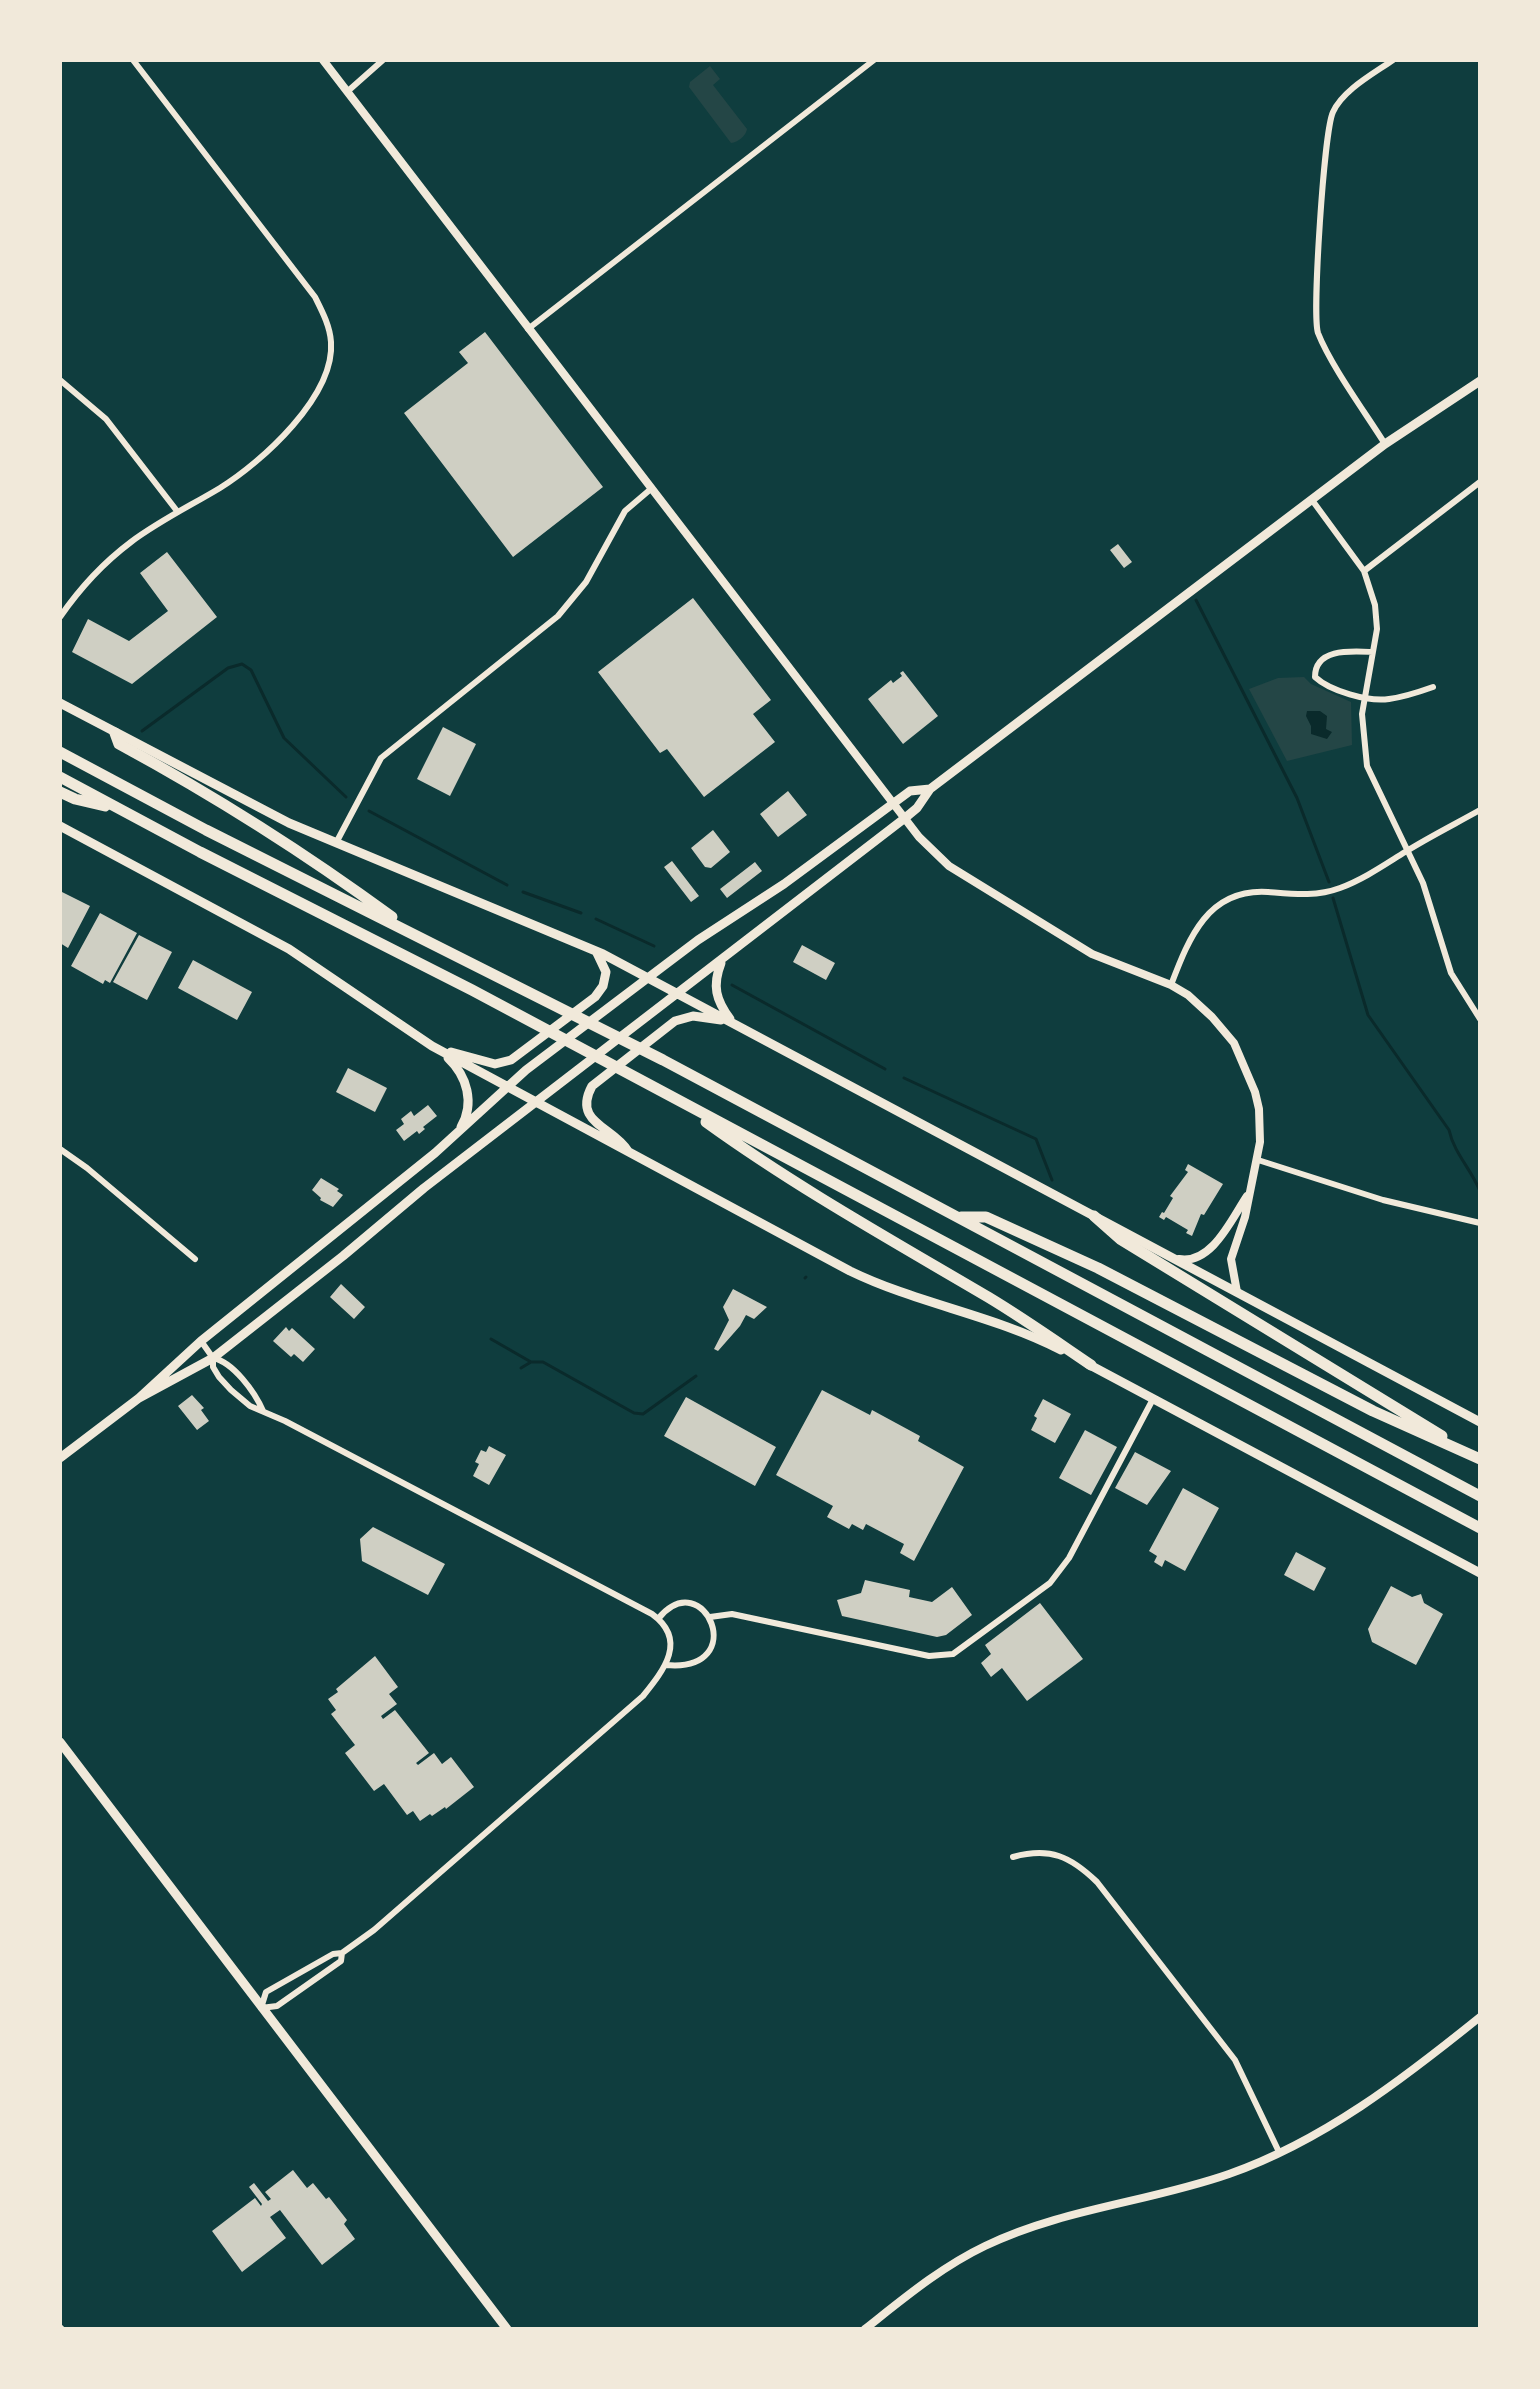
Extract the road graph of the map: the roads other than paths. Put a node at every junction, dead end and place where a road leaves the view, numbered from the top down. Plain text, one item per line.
1 (133, 60) edge
2 (323, 60) edge
3 (383, 60) edge
4 (874, 60) edge
5 (1393, 60) edge
6 (348, 91) junction
7 (528, 329) junction
8 (60, 380) edge
9 (1480, 381) edge
10 (1385, 444) junction
11 (1480, 482) edge
12 (652, 488) junction
13 (1312, 500) junction
14 (177, 511) junction
15 (1364, 571) junction
16 (60, 617) edge
17 (1372, 652) junction
18 (1433, 687) dead end
19 (1364, 696) junction
20 (60, 703) edge
21 (115, 733) junction
22 (60, 752) edge
23 (60, 777) edge
24 (930, 789) junction
25 (60, 792) edge
26 (893, 803) junction
27 (121, 810) junction
28 (1480, 810) edge
29 (905, 818) junction
30 (60, 826) edge
31 (336, 843) junction
32 (1407, 851) junction
33 (415, 934) junction
34 (594, 949) junction
35 (722, 961) junction
36 (648, 978) junction
37 (1171, 985) junction
38 (678, 994) junction
39 (1480, 1019) edge
40 (732, 1022) junction
41 (432, 1046) junction
42 (507, 1088) junction
43 (670, 1095) junction
44 (535, 1102) junction
45 (457, 1133) junction
46 (60, 1149) edge
47 (629, 1153) junction
48 (1258, 1160) junction
49 (1248, 1196) junction
50 (1094, 1216) junction
51 (957, 1217) junction
52 (1480, 1223) edge
53 (1173, 1258) junction
54 (195, 1259) dead end
55 (1237, 1292) junction
56 (201, 1341) junction
57 (213, 1358) junction
58 (1091, 1365) junction
59 (139, 1398) junction
60 (1153, 1399) junction
61 (263, 1411) junction
62 (1480, 1422) edge
63 (60, 1458) edge
64 (1480, 1459) edge
65 (1480, 1496) edge
66 (1480, 1528) edge
67 (1480, 1573) edge
68 (710, 1617) junction
69 (658, 1619) junction
70 (666, 1665) junction
71 (60, 1742) edge
72 (1013, 1857) dead end
73 (342, 1953) junction
74 (261, 2008) junction
75 (1480, 2017) edge
76 (1279, 2152) junction
77 (507, 2329) edge
78 (865, 2329) edge

1 - 14 street
2 - 6 street
3 - 6 street
4 - 7 street
5 - 10 street
6 - 7 street
7 - 12 street
8 - 14 street
9 - 10 main road
10 - 13 main road
11 - 15 street
12 - 26 street
12 - 31 street
13 - 15 street
13 - 24 main road
14 - 16 street
15 - 17 street
17 - 19 street
17 - 19 street
18 - 19 street
19 - 32 street
20 - 21 main road
21 - 31 main road
21 - 33 highway
22 - 33 highway
23 - 27 highway
24 - 26 main road
24 - 29 main road
25 - 27 highway
26 - 29 street
26 - 36 main road
27 - 43 highway
28 - 32 street
29 - 35 main road
29 - 37 street
30 - 41 main road
31 - 34 main road
32 - 37 street
32 - 39 street
33 - 51 highway
34 - 36 main road
34 - 41 main road
35 - 38 main road
35 - 40 main road
36 - 38 main road
36 - 42 main road
37 - 48 street
38 - 40 main road
38 - 44 main road
40 - 47 main road
40 - 50 main road
41 - 42 main road
41 - 45 main road
42 - 44 main road
42 - 45 main road
43 - 58 highway
43 - 66 highway
44 - 47 main road
44 - 57 main road
45 - 56 main road
46 - 54 street
47 - 58 main road
48 - 49 street
48 - 52 street
49 - 53 street
49 - 55 street
50 - 53 main road
50 - 64 highway
51 - 64 highway
51 - 65 highway
53 - 55 main road
55 - 62 main road
56 - 57 street
56 - 59 main road
57 - 59 main road
57 - 61 street
57 - 61 street
58 - 60 main road
59 - 63 main road
60 - 67 main road
60 - 68 street
61 - 69 street
68 - 69 street
68 - 70 street
69 - 70 street
70 - 73 street
71 - 74 main road
72 - 76 street
73 - 74 street
73 - 74 street
74 - 77 main road
75 - 76 street
76 - 78 street

